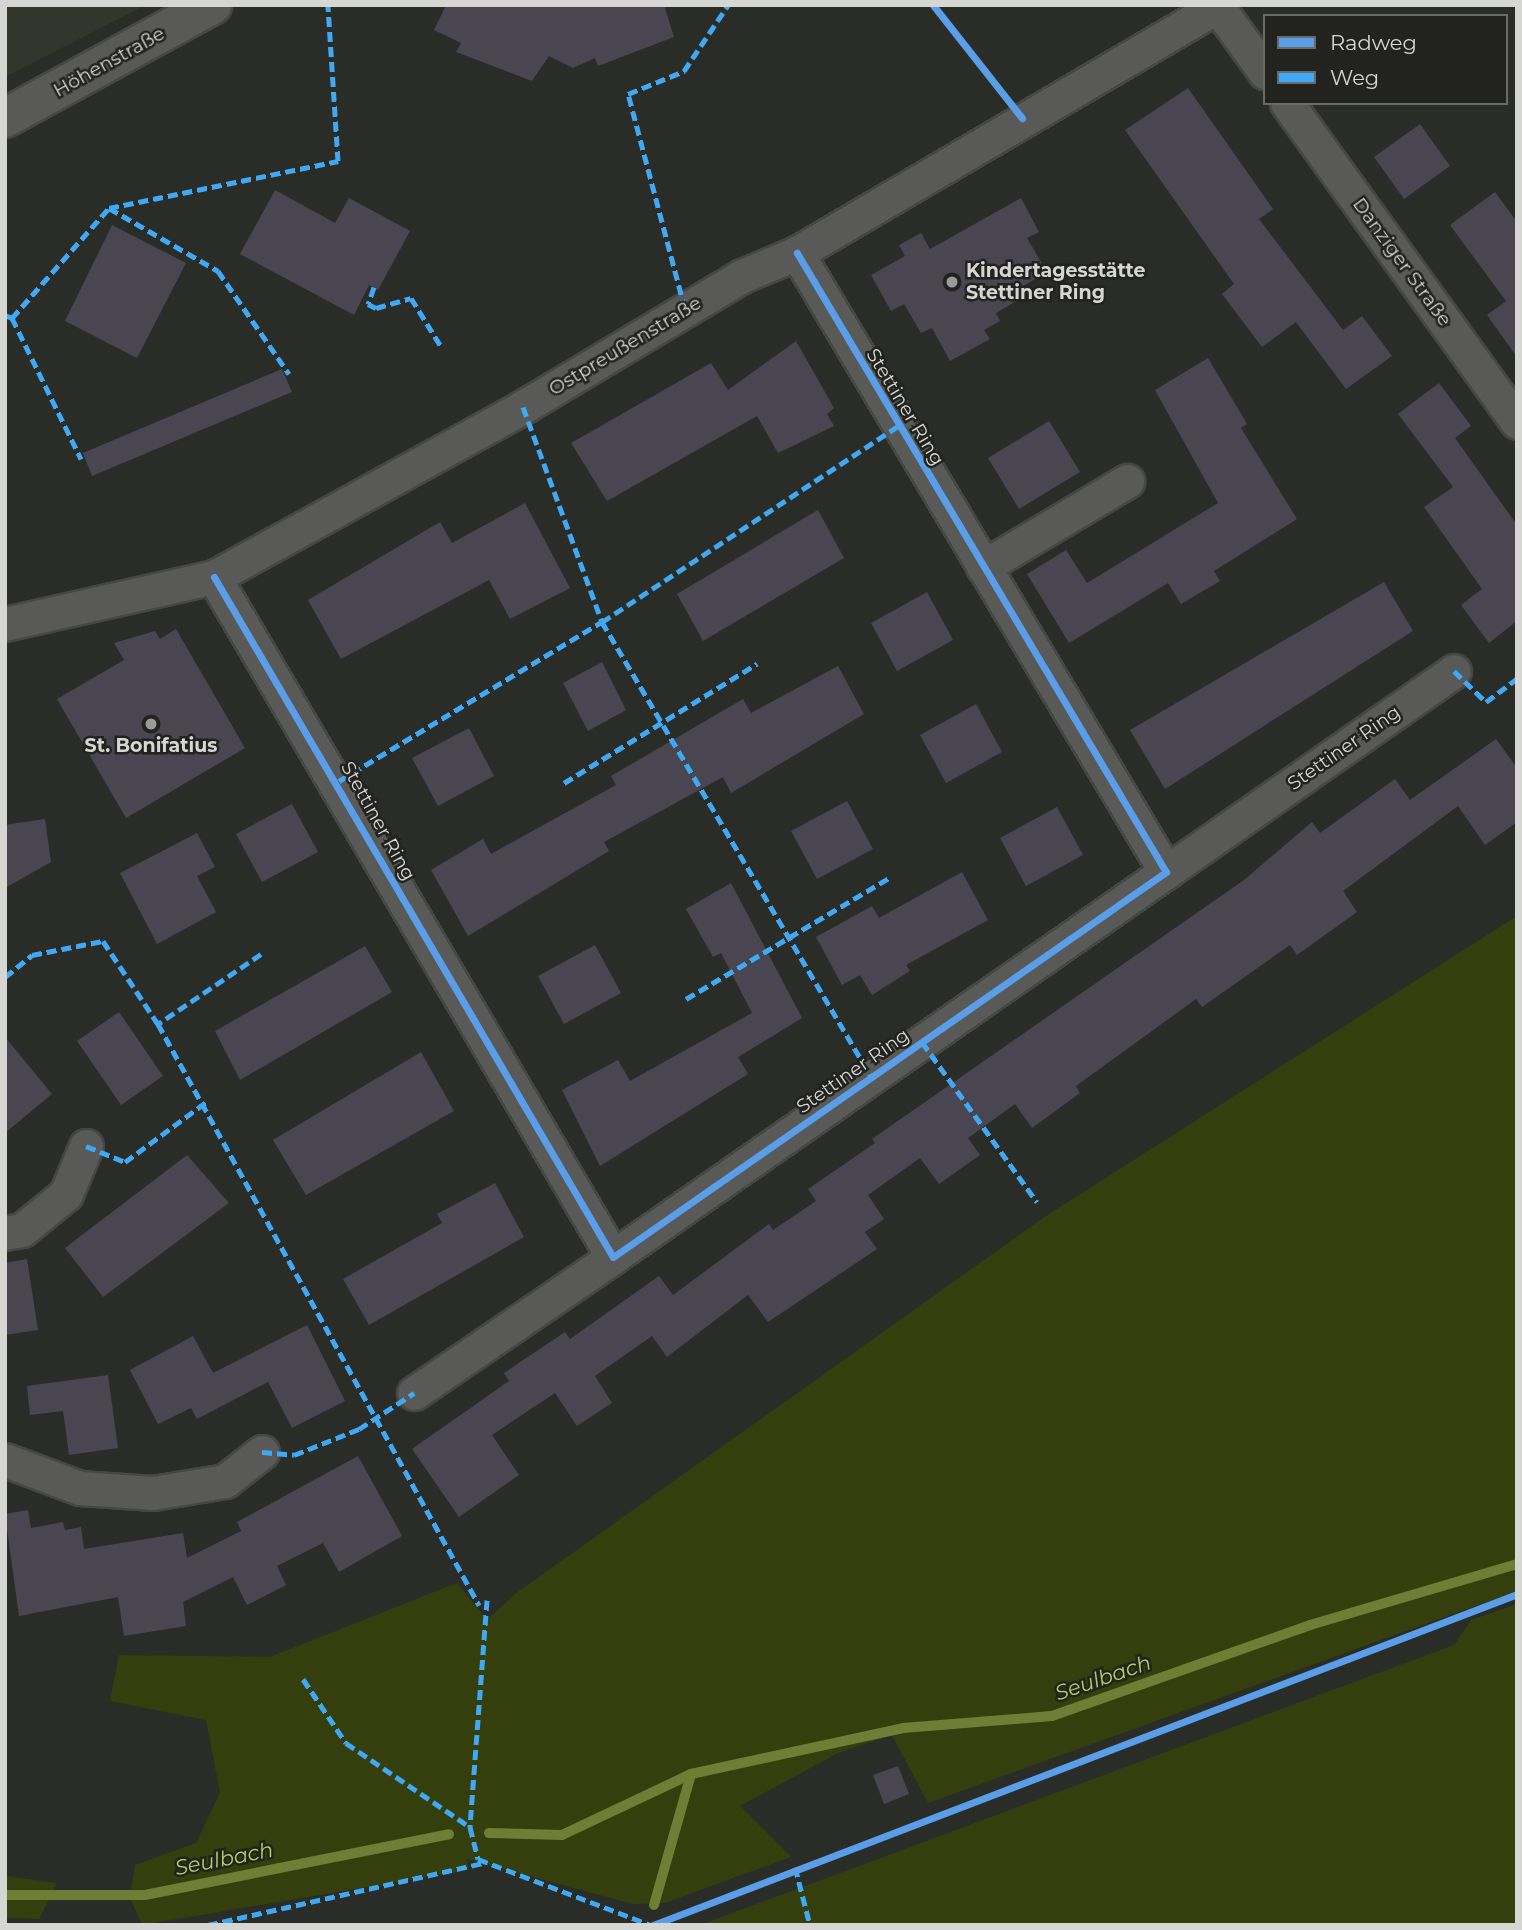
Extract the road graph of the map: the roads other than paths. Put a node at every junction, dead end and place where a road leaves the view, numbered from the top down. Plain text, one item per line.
1 (212, 5) edge
2 (1218, 6) edge
3 (1263, 69) edge
4 (1288, 105) edge
5 (5, 118) edge
6 (797, 253) junction
7 (1517, 422) edge
8 (1127, 481) dead end
9 (983, 567) junction
10 (214, 577) junction
11 (5, 624) edge
12 (1454, 671) dead end
13 (1166, 872) junction
14 (86, 1146) dead end
15 (5, 1233) edge
16 (612, 1256) junction
17 (414, 1393) dead end
18 (262, 1452) dead end
19 (5, 1460) edge

1 - 5 street, Höhenstraße
2 - 3 street
2 - 6 street, Ostpreußenstraße
4 - 7 street, Danziger Straße
6 - 9 street, Stettiner Ring
6 - 10 street, Ostpreußenstraße
8 - 9 street
9 - 13 street, Stettiner Ring
10 - 11 street, Ostpreußenstraße
10 - 16 street, Stettiner Ring
12 - 13 street, Stettiner Ring
13 - 16 street, Stettiner Ring
14 - 15 street
16 - 17 street, Stettiner Ring
18 - 19 street

